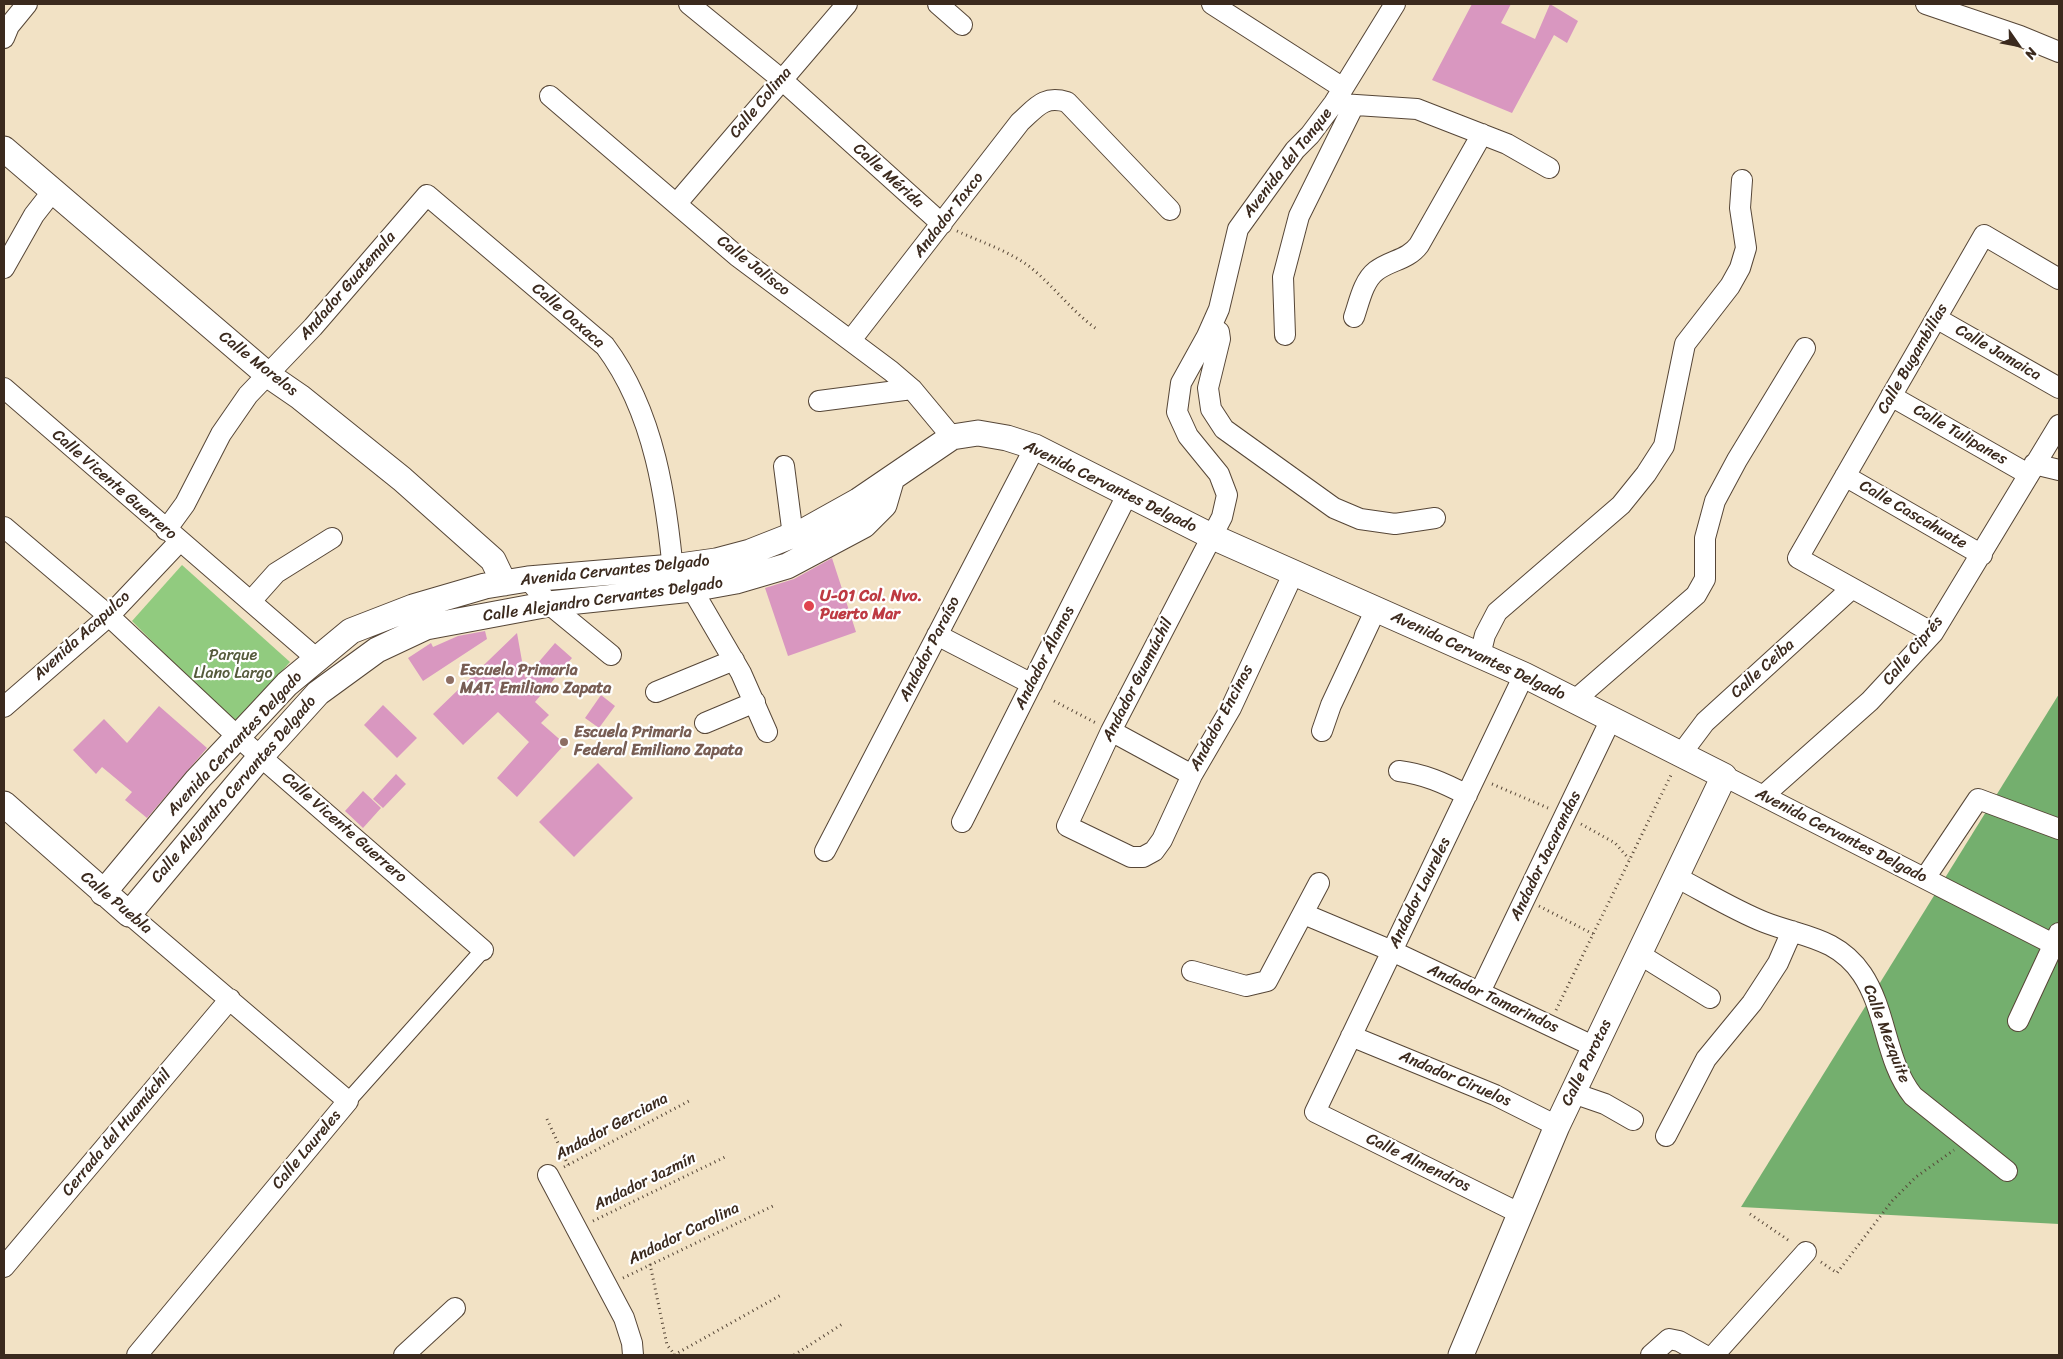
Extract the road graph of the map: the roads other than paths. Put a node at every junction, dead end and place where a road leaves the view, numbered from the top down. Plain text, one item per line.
1 (27, 4) edge
2 (689, 4) edge
3 (847, 4) edge
4 (938, 4) edge
5 (1212, 4) edge
6 (1395, 4) edge
7 (1926, 4) edge
8 (962, 25) dead end
9 (4, 38) edge
10 (2059, 52) edge
11 (780, 79) junction
12 (550, 96) dead end
13 (1343, 99) junction
14 (1482, 134) junction
15 (4, 149) edge
16 (1549, 168) dead end
17 (1742, 180) dead end
18 (52, 192) junction
19 (427, 195) joint
20 (677, 203) junction
21 (1170, 210) dead end
22 (942, 224) junction
23 (4, 268) edge
24 (2059, 280) edge
25 (1354, 317) dead end
26 (1936, 318) junction
27 (1212, 327) junction
28 (1285, 335) dead end
29 (851, 340) junction
30 (1805, 348) dead end
31 (268, 375) junction
32 (4, 388) edge
33 (2059, 388) edge
34 (912, 389) junction
35 (1891, 396) junction
36 (819, 401) dead end
37 (2059, 425) edge
38 (952, 437) junction
39 (1034, 447) junction
40 (784, 466) dead end
41 (2031, 470) junction
42 (2059, 470) edge
43 (1845, 476) junction
44 (891, 481) joint
45 (1127, 495) junction
46 (1435, 518) dead end
47 (4, 527) edge
48 (172, 536) junction
49 (1213, 537) junction
50 (332, 538) dead end
51 (805, 539) junction
52 (1982, 554) junction
53 (673, 567) junction
54 (1294, 572) junction
55 (528, 579) junction
56 (504, 583) junction
57 (1851, 589) junction
58 (684, 590) junction
59 (251, 601) junction
60 (549, 604) junction
61 (1376, 609) junction
62 (110, 616) junction
63 (1933, 633) junction
64 (937, 635) junction
65 (611, 655) dead end
66 (1480, 655) junction
67 (316, 660) junction
68 (734, 660) junction
69 (1524, 675) junction
70 (1032, 684) junction
71 (656, 692) dead end
72 (1575, 700) junction
73 (754, 702) junction
74 (4, 707) edge
75 (1611, 719) junction
76 (705, 723) dead end
77 (1111, 731) junction
78 (767, 732) dead end
79 (1322, 732) dead end
80 (238, 737) junction
81 (1681, 754) junction
82 (261, 756) junction
83 (1399, 771) dead end
84 (1192, 775) junction
85 (1724, 776) junction
86 (1467, 794) junction
87 (1763, 796) junction
88 (4, 804) edge
89 (962, 822) dead end
90 (2059, 829) edge
91 (825, 851) dead end
92 (1143, 857) joint
93 (1676, 877) junction
94 (1925, 878) junction
95 (1319, 883) dead end
96 (103, 893) junction
97 (129, 914) junction
98 (1304, 914) junction
99 (1792, 931) junction
100 (2058, 941) edge
101 (483, 950) joint
102 (1392, 951) junction
103 (1639, 954) junction
104 (1192, 971) dead end
105 (1480, 992) junction
106 (1710, 998) dead end
107 (230, 999) junction
108 (2018, 1021) dead end
109 (1351, 1036) junction
110 (1595, 1046) junction
111 (1573, 1093) junction
112 (348, 1101) junction
113 (1315, 1112) joint
114 (1632, 1120) dead end
115 (1557, 1126) junction
116 (1666, 1136) dead end
117 (2007, 1171) dead end
118 (548, 1175) road end
119 (1521, 1214) junction
120 (1806, 1252) dead end
121 (4, 1267) edge
122 (455, 1308) dead end
123 (136, 1355) edge
124 (404, 1355) edge
125 (634, 1355) edge
126 (1461, 1355) edge
127 (1651, 1355) edge
128 (1704, 1355) edge
129 (1714, 1355) edge

1 - 9 street
2 - 11 street, Calle Mérida
3 - 11 street, Calle Colima
4 - 8 street
5 - 13 street
6 - 13 street
7 - 10 street
11 - 20 street, Calle Colima
11 - 22 street, Calle Mérida
12 - 20 street, Calle Jalisco
13 - 14 street, Avenida del Tanque
13 - 27 street, Avenida del Tanque
13 - 28 street
14 - 16 street, Avenida del Tanque
14 - 25 street
15 - 18 street, Calle Morelos
17 - 66 street
18 - 23 street
18 - 31 street, Calle Morelos
19 - 31 street, Andador Guatemala
19 - 53 street, Calle Oaxaca
20 - 29 street, Calle Jalisco
21 - 22 street, Andador Taxco
22 - 29 street, Andador Taxco
24 - 26 street, Calle Bugambilias
26 - 33 street, Calle Jamaica
26 - 35 street, Calle Bugambilias
27 - 46 street
27 - 49 street, Avenida del Tanque
29 - 34 street, Calle Jalisco
30 - 72 street
31 - 48 street, Avenida Acapulco
31 - 56 street, Calle Morelos
32 - 48 street, Calle Vicente Guerrero
34 - 36 street
34 - 38 street, Calle Jalisco
35 - 41 street, Calle Tulipanes
35 - 43 street, Calle Bugambilias
37 - 41 street, Calle Ciprés
38 - 39 street, Avenida Cervantes Delgado
38 - 44 street, Avenida Cervantes Delgado
39 - 45 street, Avenida Cervantes Delgado
39 - 64 street, Andador Paraíso
40 - 51 street
41 - 42 street, Calle Tulipanes
41 - 52 street, Calle Ciprés
43 - 52 street, Calle Cascahuate
43 - 57 street, Calle Bugambilias
44 - 51 street, Calle Alejandro Cervantes Delgado
45 - 49 street, Avenida Cervantes Delgado
45 - 70 street, Andador Álamos
47 - 62 street, Calle Vicente Guerrero
48 - 59 street, Calle Vicente Guerrero
48 - 62 street, Avenida Acapulco
49 - 54 street, Avenida Cervantes Delgado
49 - 77 street, Andador Guamúchil
50 - 59 street
51 - 53 street, Avenida Cervantes Delgado
51 - 58 street, Calle Alejandro Cervantes Delgado
52 - 63 street, Calle Ciprés
53 - 55 street, Avenida Cervantes Delgado
53 - 58 street, Calle Oaxaca
54 - 61 street, Avenida Cervantes Delgado
54 - 84 street, Andador Encinos
55 - 56 street, Avenida Cervantes Delgado
55 - 60 street
56 - 67 street, Avenida Cervantes Delgado
57 - 63 street
57 - 81 street, Calle Ceiba
58 - 60 street, Calle Alejandro Cervantes Delgado
58 - 68 street, Calle Oaxaca
59 - 67 street, Calle Vicente Guerrero
60 - 65 street
60 - 82 street, Calle Alejandro Cervantes Delgado
61 - 66 street, Avenida Cervantes Delgado
61 - 79 street
62 - 74 street, Avenida Acapulco
62 - 80 street, Calle Vicente Guerrero
63 - 87 street, Calle Ciprés
64 - 70 street
64 - 91 street, Andador Paraíso
66 - 69 street, Avenida Cervantes Delgado
67 - 80 street, Avenida Cervantes Delgado
68 - 71 street
68 - 73 street, Calle Oaxaca
69 - 72 street, Avenida Cervantes Delgado
69 - 86 street, Andador Laureles
70 - 89 street, Andador Álamos
72 - 75 street, Avenida Cervantes Delgado
73 - 76 street
73 - 78 street, Calle Oaxaca
75 - 81 street, Avenida Cervantes Delgado
75 - 105 street, Andador Jacarandas
77 - 84 street
77 - 92 street, Andador Guamúchil
80 - 82 street, Calle Vicente Guerrero
80 - 96 street, Avenida Cervantes Delgado
81 - 85 street, Avenida Cervantes Delgado
82 - 97 street, Calle Alejandro Cervantes Delgado
82 - 101 street, Calle Vicente Guerrero
83 - 86 street
84 - 92 street, Andador Encinos
85 - 87 street, Avenida Cervantes Delgado
85 - 93 street, Calle Parotas
86 - 102 street, Andador Laureles
87 - 94 street, Avenida Cervantes Delgado
88 - 96 street, Calle Puebla
90 - 94 street
93 - 99 street, Calle Mezquite
93 - 103 street, Calle Parotas
94 - 100 street, Avenida Cervantes Delgado
95 - 98 street
96 - 97 street, Calle Puebla
97 - 107 street, Calle Puebla
98 - 102 street, Andador Tamarindos
98 - 104 street
99 - 116 street
99 - 117 street, Calle Mezquite
100 - 108 street
101 - 112 street, Calle Laureles
102 - 105 street, Andador Tamarindos
102 - 109 street, Andador Laureles
103 - 106 street
103 - 110 street, Calle Parotas
105 - 110 street, Andador Tamarindos
107 - 112 street, Calle Puebla
107 - 121 street, Cerrada del Huamúchil
109 - 113 street, Andador Laureles
109 - 115 street, Andador Ciruelos
110 - 111 street, Calle Parotas
111 - 114 street
111 - 115 street, Calle Parotas
112 - 123 street, Calle Laureles
113 - 119 street, Calle Almendros
115 - 119 street, Calle Parotas
118 - 125 street
119 - 126 street, Calle Parotas
120 - 129 street
122 - 124 street
127 - 128 street

